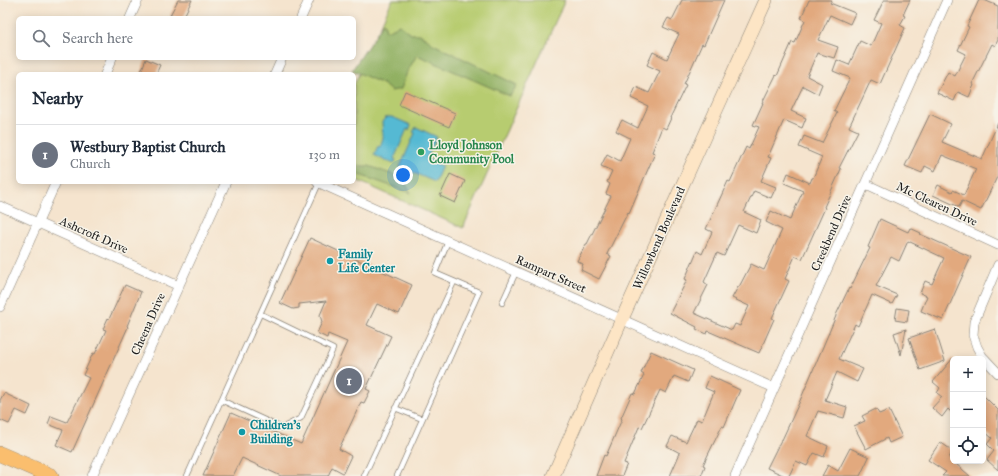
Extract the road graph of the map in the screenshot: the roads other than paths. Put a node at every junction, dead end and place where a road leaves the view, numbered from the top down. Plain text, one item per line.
1 (138, 0) edge
2 (309, 0) edge
3 (766, 0) edge
4 (947, 0) edge
5 (131, 16) edge
6 (302, 16) edge
7 (111, 60) edge
8 (281, 60) edge
9 (106, 72) edge
10 (276, 72) edge
11 (55, 184) edge
12 (225, 184) edge
13 (317, 184) edge
14 (322, 184) edge
15 (866, 184) junction
16 (0, 206) edge
17 (37, 223) junction
18 (448, 241) junction
19 (998, 245) edge
20 (998, 264) edge
21 (516, 272) junction
22 (454, 282) junction
23 (179, 286) junction
24 (502, 303) dead end
25 (0, 307) edge
26 (261, 314) junction
27 (622, 319) junction
28 (998, 372) edge
29 (774, 388) junction
30 (221, 400) junction
31 (395, 408) junction
32 (422, 419) junction
33 (0, 454) edge
34 (50, 476) edge
35 (92, 476) edge
36 (187, 476) edge
37 (364, 476) edge
38 (396, 476) edge
39 (553, 476) edge
40 (736, 476) edge

1 - 5 street
2 - 6 street
3 - 27 main road, Willowbend Boulevard
4 - 15 street, Creekbend Drive
7 - 9 street
8 - 10 street
11 - 17 street
12 - 23 street, Cheena Drive
13 - 26 lane
14 - 18 street, Rampart Street
15 - 19 street, Mc Clearen Drive
15 - 29 street, Creekbend Drive
16 - 17 street, Ashcroft Drive
17 - 23 street, Ashcroft Drive
17 - 25 street
18 - 21 street, Rampart Street
18 - 22 lane
20 - 28 street
21 - 24 lane
21 - 27 street, Rampart Street
22 - 31 lane
22 - 32 lane
23 - 35 street, Cheena Drive
26 - 30 lane
26 - 30 lane
27 - 29 street, Rampart Street
27 - 39 main road, Willowbend Boulevard
29 - 40 street, Creekbend Drive
30 - 36 lane
31 - 32 lane
31 - 37 lane
32 - 38 lane
33 - 34 main road

